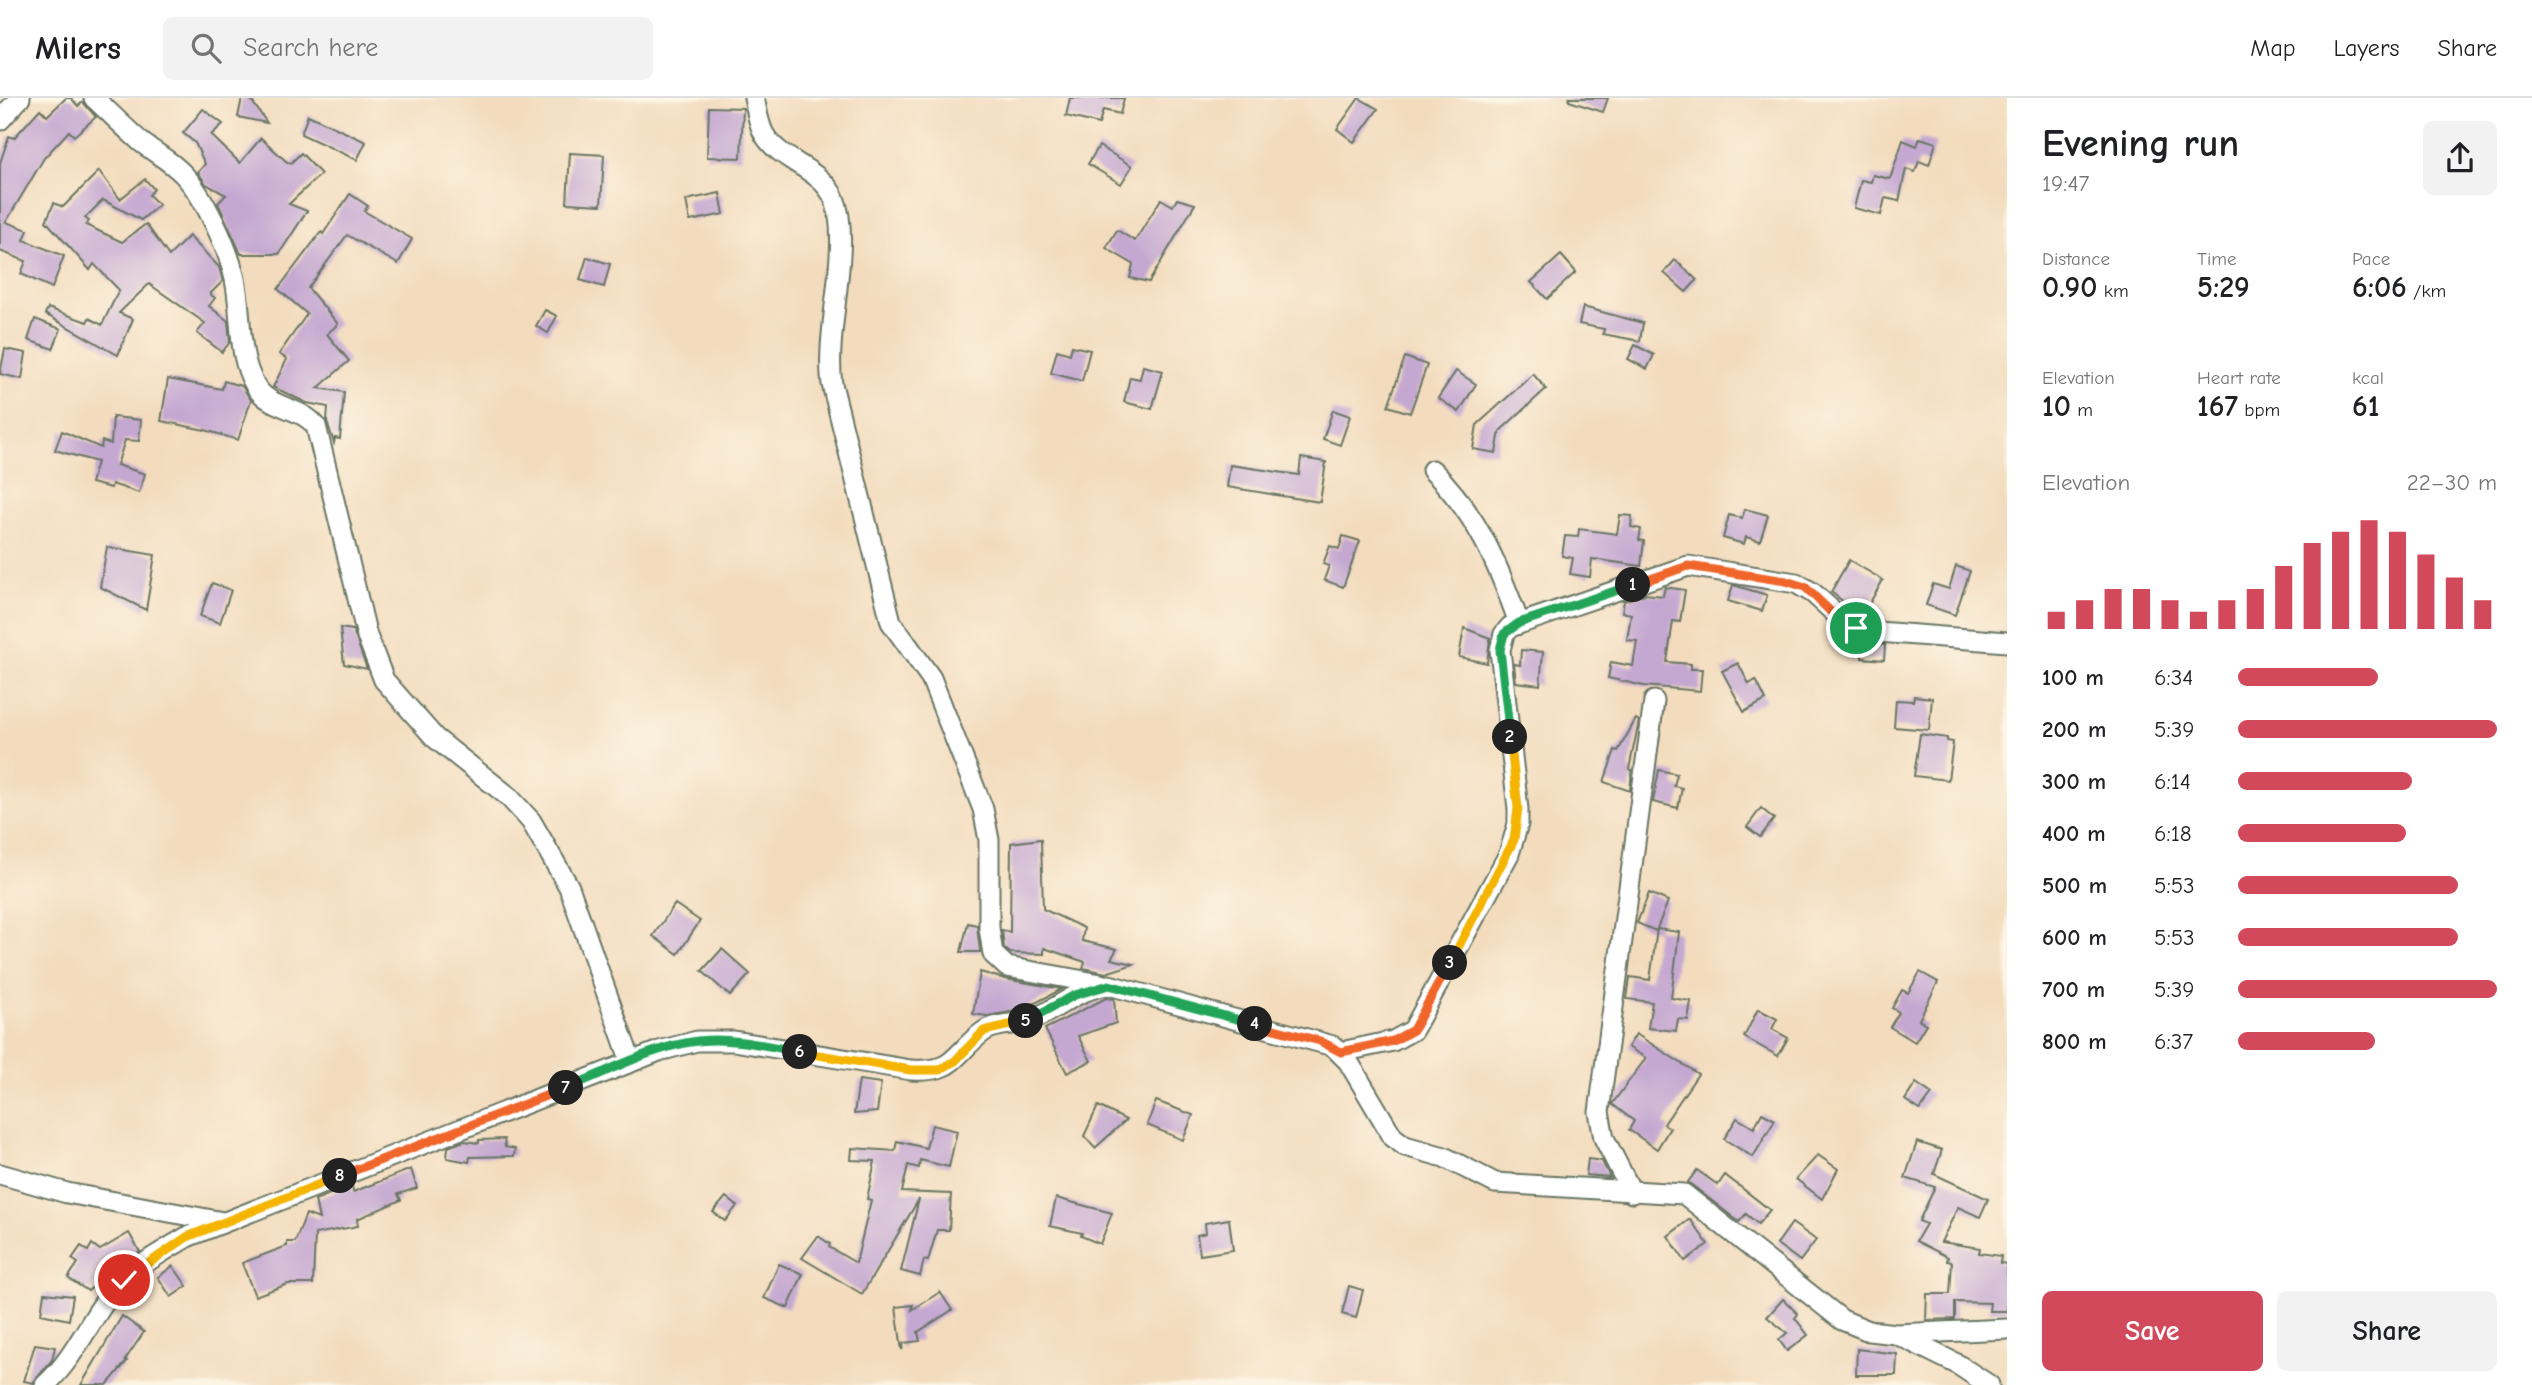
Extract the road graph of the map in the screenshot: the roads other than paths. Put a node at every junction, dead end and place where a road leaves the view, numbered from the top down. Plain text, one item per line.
1 (20, 98) edge
2 (94, 98) edge
3 (754, 98) edge
4 (0, 120) edge
5 (1432, 470) dead end
6 (1519, 623) junction
7 (2007, 642) edge
8 (1654, 701) dead end
9 (1109, 985) junction
10 (1341, 1052) junction
11 (631, 1062) junction
12 (0, 1174) edge
13 (1632, 1193) junction
14 (223, 1222) junction
15 (2007, 1329) edge
16 (1896, 1334) junction
17 (45, 1385) edge
18 (1989, 1385) edge

1 - 4 street
2 - 11 street
3 - 9 street
5 - 6 street
6 - 7 street
6 - 10 street
8 - 13 street
9 - 10 street
9 - 11 street
10 - 13 street
11 - 14 street
12 - 14 street
13 - 16 street
14 - 17 street
15 - 16 street
16 - 18 street

